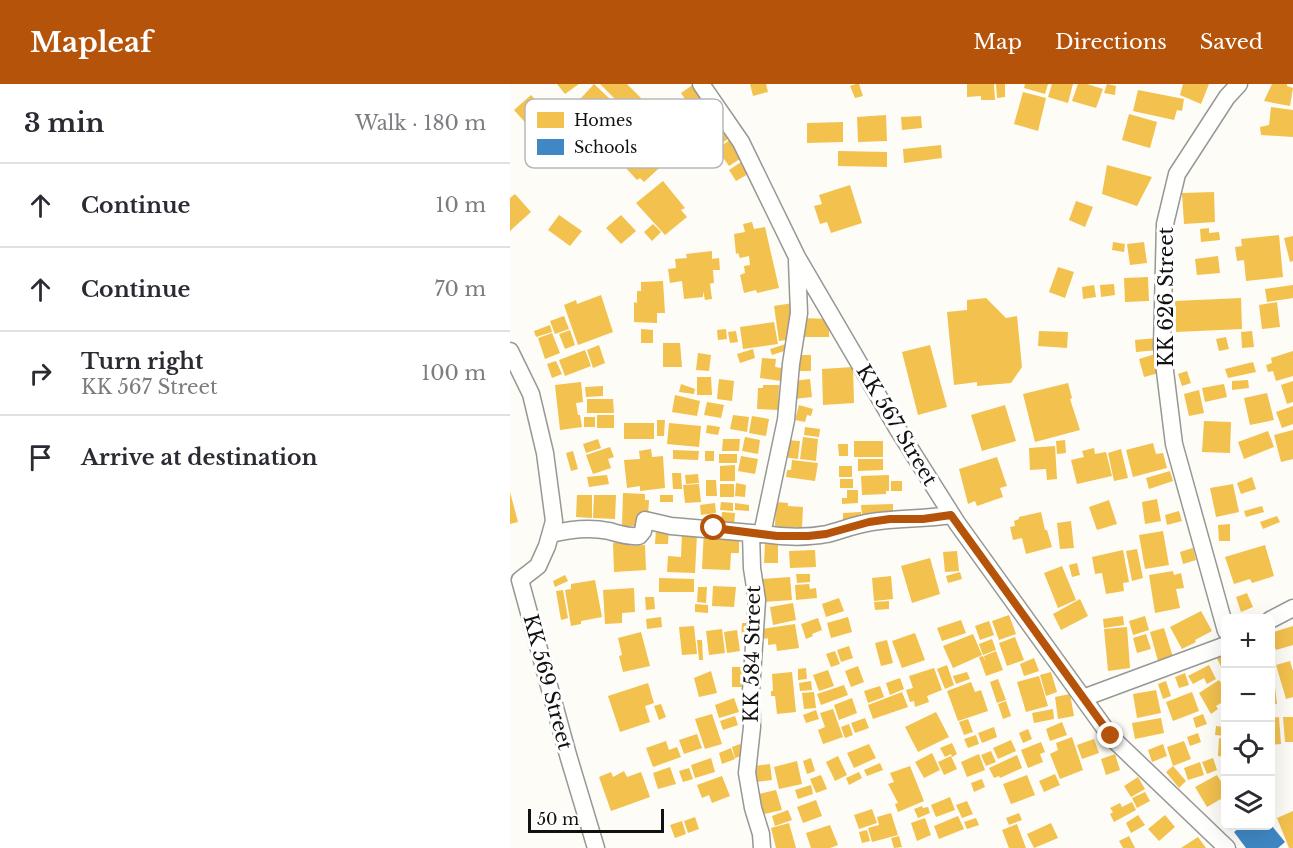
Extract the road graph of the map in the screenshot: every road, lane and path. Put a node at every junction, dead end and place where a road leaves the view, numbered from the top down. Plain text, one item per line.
1 (701, 84) edge
2 (1239, 84) edge
3 (711, 99) edge
4 (723, 116) edge
5 (797, 257) junction
6 (510, 351) edge
7 (951, 515) junction
8 (756, 533) junction
9 (551, 534) junction
10 (515, 583) edge
11 (1293, 608) edge
12 (1221, 614) edge
13 (1275, 617) edge
14 (1221, 647) edge
15 (1083, 698) junction
16 (596, 848) edge
17 (762, 848) edge
18 (1227, 848) edge

1 - 3 street, KK 567 Street
2 - 12 street, KK 626 Street
4 - 5 street, KK 567 Street
5 - 7 street, KK 567 Street
5 - 8 street, KK 584 Street
6 - 9 street, KK 569 Street
7 - 8 street
7 - 15 street, KK 567 Street
8 - 9 street
8 - 17 street, KK 584 Street
9 - 10 street, KK 569 Street
10 - 16 street, KK 569 Street
11 - 13 street
14 - 15 street
15 - 18 street, KK 567 Street

